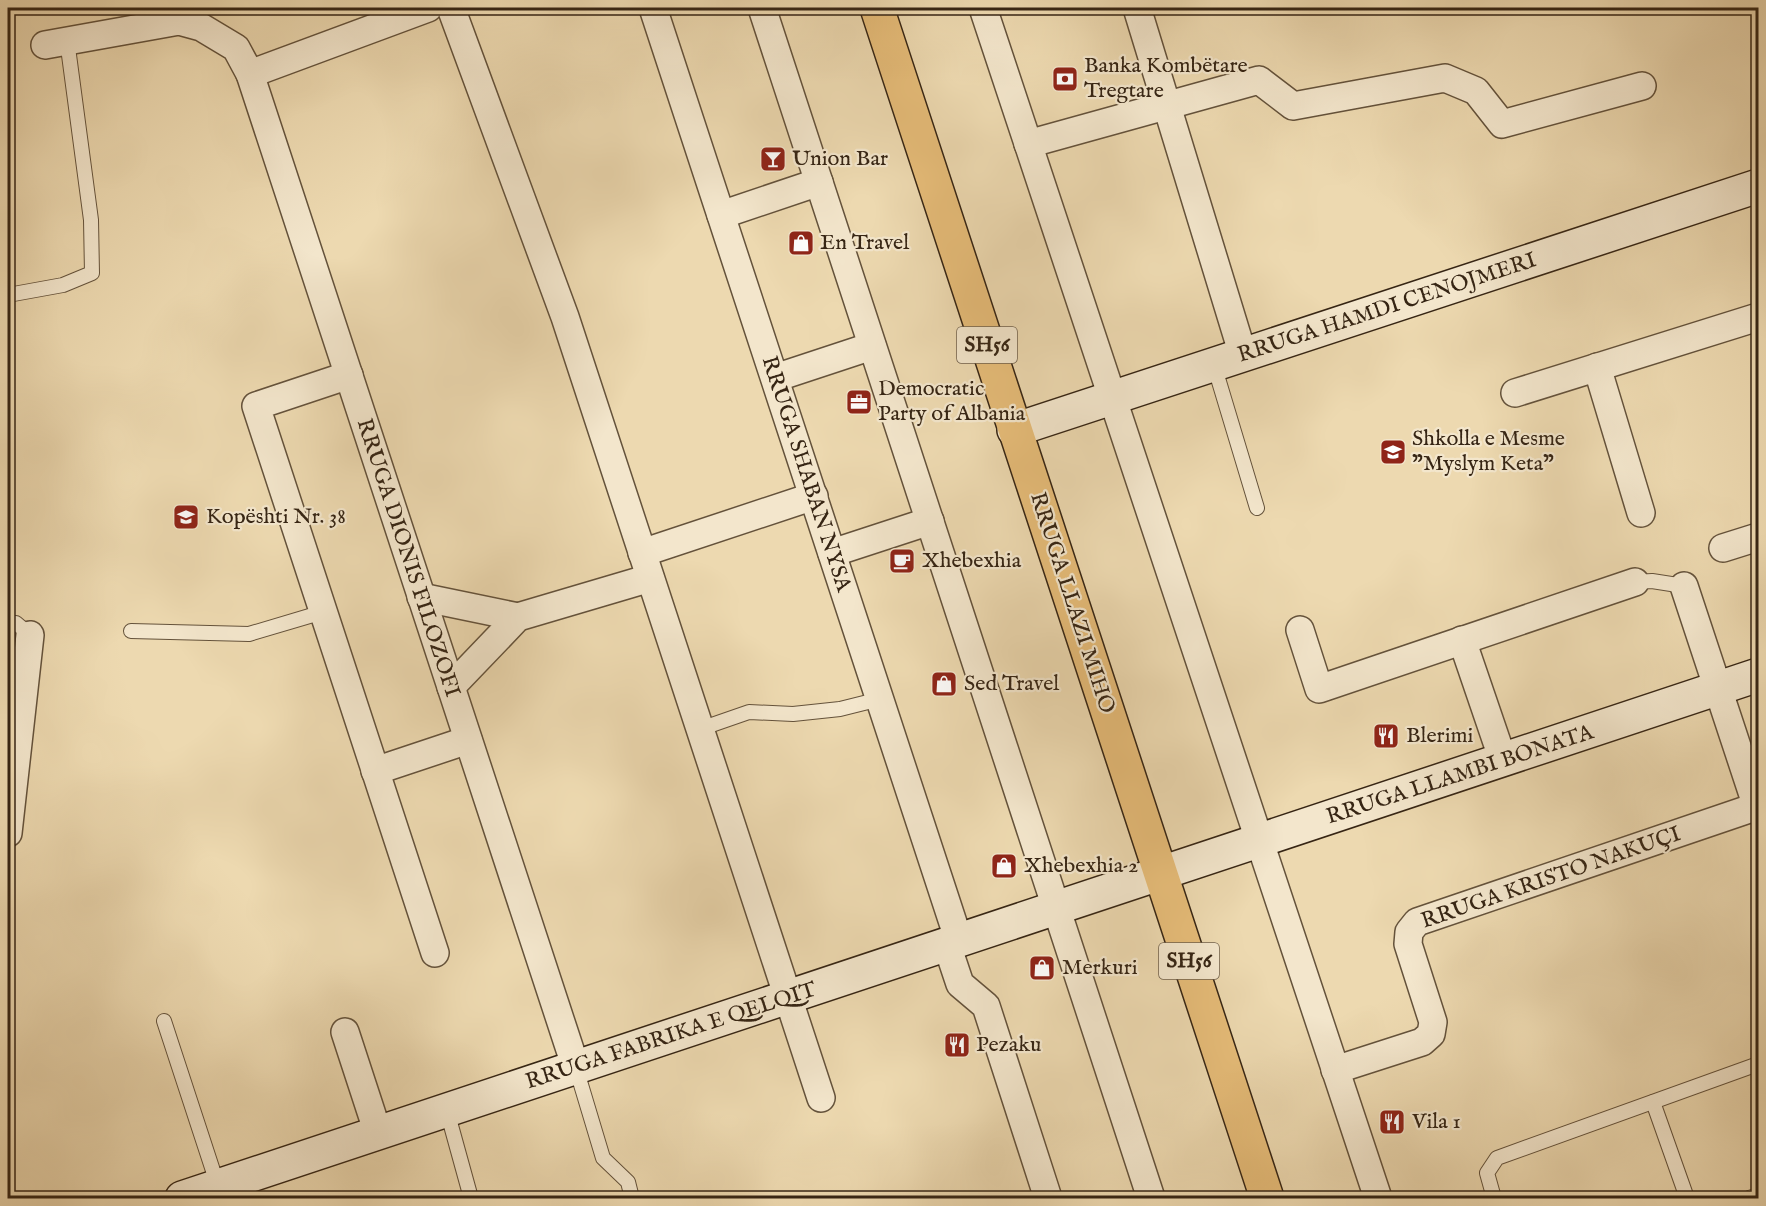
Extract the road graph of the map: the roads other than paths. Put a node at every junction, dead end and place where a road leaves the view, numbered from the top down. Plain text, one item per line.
1 (428, 8) edge
2 (451, 8) edge
3 (653, 8) edge
4 (762, 8) edge
5 (877, 8) edge
6 (983, 8) edge
7 (1137, 8) edge
8 (56, 43) joint
9 (250, 74) junction
10 (1642, 86) dead end
11 (1167, 104) junction
12 (1028, 144) junction
13 (819, 182) junction
14 (1758, 186) edge
15 (721, 215) junction
16 (8, 295) edge
17 (1758, 317) edge
18 (873, 346) junction
19 (1229, 360) junction
20 (1597, 367) junction
21 (349, 375) junction
22 (775, 378) junction
23 (1515, 393) dead end
24 (1112, 398) junction
25 (1014, 430) junction
26 (814, 496) junction
27 (1257, 508) dead end
28 (1641, 513) dead end
29 (930, 521) junction
30 (1758, 537) edge
31 (1723, 548) dead end
32 (832, 553) junction
33 (646, 565) junction
34 (1635, 582) joint
35 (1684, 586) joint
36 (421, 597) junction
37 (323, 612) junction
38 (518, 617) junction
39 (19, 629) edge
40 (1299, 630) dead end
41 (131, 631) dead end
42 (1462, 640) junction
43 (1758, 675) edge
44 (451, 687) junction
45 (1717, 689) junction
46 (880, 699) junction
47 (700, 729) junction
48 (468, 740) junction
49 (1503, 760) junction
50 (375, 771) junction
51 (1758, 807) edge
52 (8, 833) edge
53 (1259, 841) junction
54 (1161, 874) junction
55 (1056, 909) junction
56 (953, 943) junction
57 (435, 953) dead end
58 (787, 998) junction
59 (164, 1021) dead end
60 (345, 1032) dead end
61 (1758, 1064) edge
62 (576, 1068) junction
63 (1335, 1071) junction
64 (820, 1098) dead end
65 (1653, 1102) junction
66 (447, 1111) junction
67 (378, 1133) junction
68 (199, 1194) edge
69 (1758, 1195) edge
70 (471, 1198) edge
71 (633, 1198) edge
72 (1048, 1198) edge
73 (1151, 1198) edge
74 (1267, 1198) edge
75 (1378, 1198) edge
76 (1494, 1198) edge
77 (1687, 1198) edge
78 (1749, 1198) edge

1 - 9 street
2 - 33 street
3 - 15 street, RRUGA SHABAN NYSA
4 - 13 street
5 - 25 main road, RRUGA LLAZI MIHO / SH56
6 - 12 street
7 - 11 street
8 - 9 street, RRUGA DIONIS FILOZOFI
8 - 16 lane
9 - 21 street, RRUGA DIONIS FILOZOFI
10 - 11 street
11 - 12 street
11 - 19 street
12 - 24 street
13 - 15 street
13 - 18 street
14 - 19 street, RRUGA HAMDI CENOJMERI
15 - 22 street, RRUGA SHABAN NYSA
17 - 20 street
18 - 22 street
18 - 29 street
19 - 24 street, RRUGA HAMDI CENOJMERI
19 - 27 lane
20 - 23 street
20 - 28 street
21 - 36 street, RRUGA DIONIS FILOZOFI
21 - 37 street
22 - 26 street, RRUGA SHABAN NYSA
24 - 25 street, RRUGA HAMDI CENOJMERI
24 - 53 street
25 - 54 main road, RRUGA LLAZI MIHO / SH56
26 - 32 street, RRUGA SHABAN NYSA
26 - 33 street
29 - 32 street
29 - 55 street
30 - 31 street
32 - 46 street, RRUGA SHABAN NYSA
33 - 38 street
33 - 47 street
34 - 35 lane
34 - 42 street
35 - 45 street
36 - 38 street
36 - 44 street, RRUGA DIONIS FILOZOFI
37 - 41 lane
37 - 50 street
38 - 44 street
39 - 52 street
40 - 42 street
42 - 49 street
43 - 45 street, RRUGA LLAMBI BONATA
44 - 48 street, RRUGA DIONIS FILOZOFI
45 - 49 street, RRUGA LLAMBI BONATA
45 - 51 street
46 - 47 lane
46 - 56 street, RRUGA SHABAN NYSA
47 - 58 street
48 - 50 street
48 - 62 street, RRUGA DIONIS FILOZOFI
49 - 53 street, RRUGA LLAMBI BONATA
50 - 57 street
51 - 63 street, RRUGA KRISTO NAKUÇI
53 - 54 street, RRUGA LLAMBI BONATA
53 - 63 street
54 - 55 street, RRUGA FABRIKA E QELQIT
54 - 74 main road, RRUGA LLAZI MIHO / SH56
55 - 56 street, RRUGA FABRIKA E QELQIT
55 - 73 street
56 - 58 street, RRUGA FABRIKA E QELQIT
56 - 72 street, RRUGA SHABAN NYSA
58 - 62 street, RRUGA FABRIKA E QELQIT
58 - 64 street
59 - 68 lane
60 - 67 street
61 - 65 lane
62 - 66 street, RRUGA FABRIKA E QELQIT
62 - 71 lane
63 - 75 street
65 - 76 lane
65 - 77 lane
66 - 67 street, RRUGA FABRIKA E QELQIT
66 - 70 lane
67 - 68 street, RRUGA FABRIKA E QELQIT
69 - 78 lane

